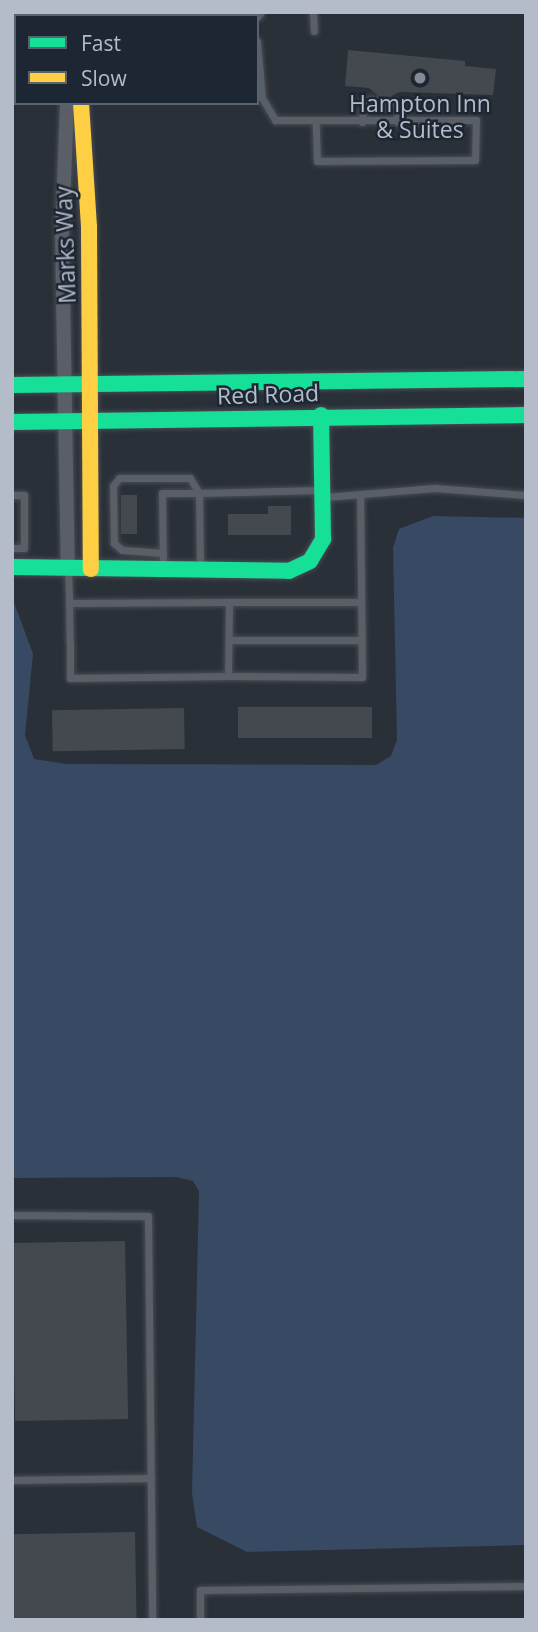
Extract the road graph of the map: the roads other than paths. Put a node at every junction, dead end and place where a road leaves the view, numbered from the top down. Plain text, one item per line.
1 (313, 12) edge
2 (314, 31) dead end
3 (259, 56) edge
4 (372, 99) dead end
5 (390, 101) dead end
6 (67, 105) edge
7 (81, 105) edge
8 (362, 122) junction
9 (398, 122) junction
10 (316, 123) junction
11 (526, 368) edge
12 (489, 379) junction
13 (526, 379) edge
14 (12, 385) edge
15 (66, 385) junction
16 (89, 386) junction
17 (321, 415) junction
18 (526, 415) edge
19 (12, 422) edge
20 (67, 422) junction
21 (89, 423) junction
22 (324, 493) junction
23 (199, 494) junction
24 (12, 495) edge
25 (526, 495) edge
26 (360, 496) junction
27 (12, 548) edge
28 (163, 561) junction
29 (12, 567) edge
30 (68, 567) junction
31 (92, 569) junction
32 (200, 570) junction
33 (229, 602) junction
34 (361, 602) junction
35 (69, 603) junction
36 (229, 640) junction
37 (362, 640) junction
38 (229, 677) junction
39 (12, 1215) edge
40 (151, 1478) junction
41 (12, 1480) edge
42 (526, 1586) edge
43 (152, 1620) edge
44 (200, 1620) edge

1 - 2 lane
3 - 10 lane
4 - 8 lane
5 - 9 lane
6 - 15 street, Marks Way
7 - 16 main road, Marks Way
8 - 9 lane
8 - 10 lane
9 - 10 lane
11 - 12 main road
12 - 13 main road, Red Road
12 - 16 main road, Red Road
14 - 15 main road, Red Road
15 - 16 main road, Red Road
15 - 20 street, Marks Way
16 - 21 main road, Marks Way
17 - 18 main road, Red Road
17 - 21 main road, Red Road
17 - 22 main road
19 - 20 main road, Red Road
20 - 21 main road, Red Road
20 - 30 street, Marks Way
21 - 31 main road, Marks Way
22 - 23 lane
22 - 26 lane
22 - 32 main road
23 - 28 lane
23 - 28 lane
23 - 32 lane
24 - 27 lane
25 - 26 lane
26 - 34 lane
28 - 31 main road
28 - 32 main road
29 - 30 main road
30 - 31 main road
30 - 35 lane
33 - 34 lane
33 - 35 lane
33 - 36 lane
34 - 37 lane
35 - 38 lane
36 - 37 lane
36 - 38 lane
37 - 38 lane
39 - 40 lane
40 - 41 lane
40 - 43 lane
42 - 44 lane

